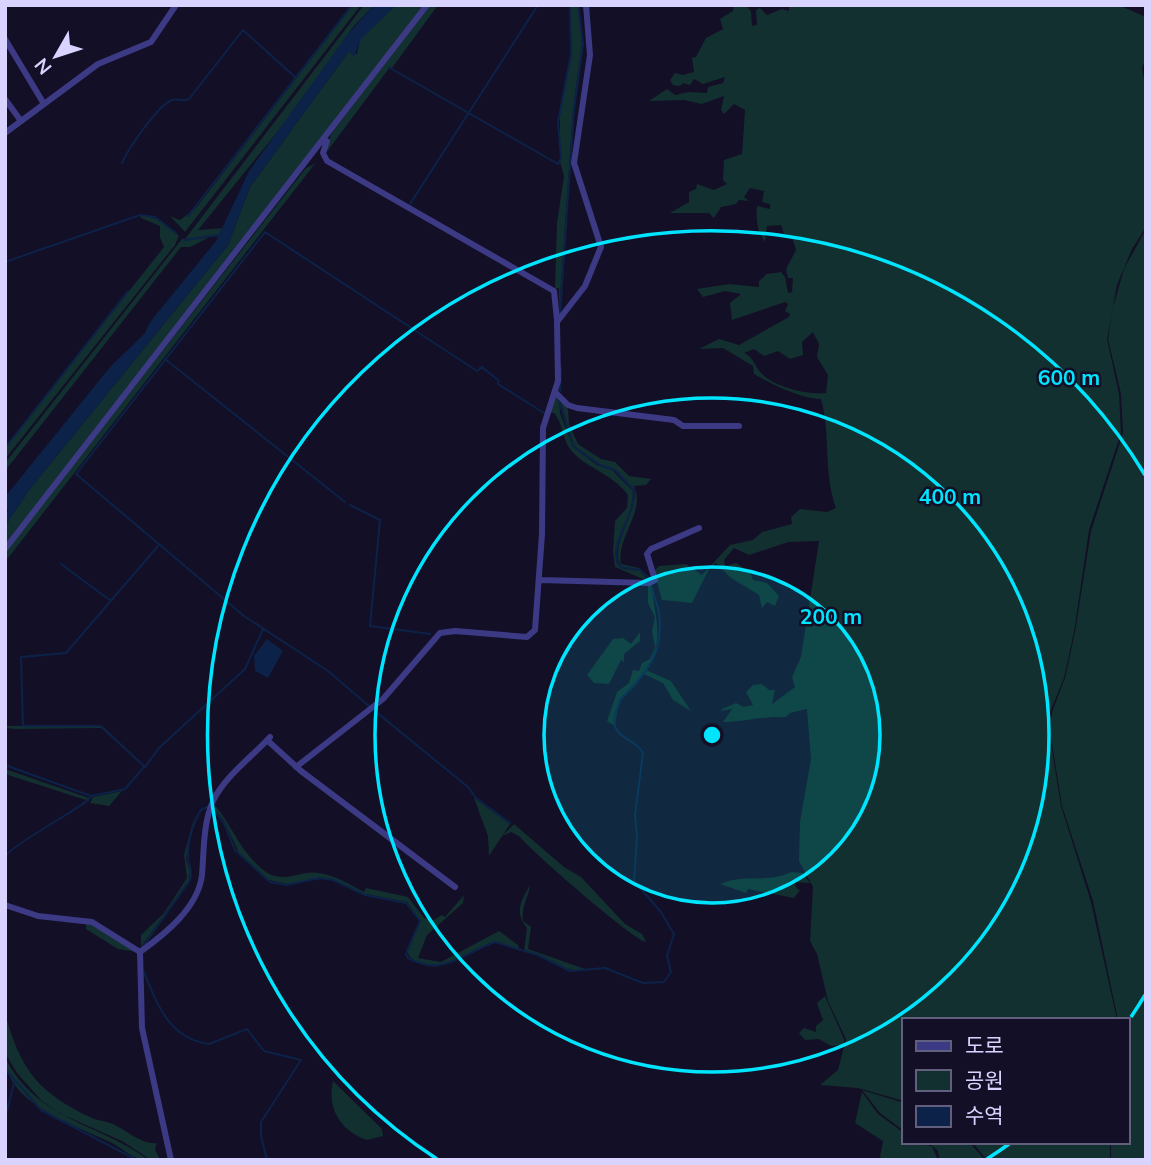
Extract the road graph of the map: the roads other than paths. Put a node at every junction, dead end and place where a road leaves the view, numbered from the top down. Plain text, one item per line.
1 (176, 5) edge
2 (427, 5) edge
3 (586, 5) edge
4 (5, 39) edge
5 (5, 99) edge
6 (44, 104) junction
7 (22, 121) junction
8 (5, 133) edge
9 (329, 134) junction
10 (324, 158) junction
11 (305, 166) junction
12 (557, 322) junction
13 (555, 392) junction
14 (739, 426) dead end
15 (699, 528) dead end
16 (5, 549) edge
17 (540, 580) junction
18 (296, 767) junction
19 (455, 887) dead end
20 (5, 905) edge
21 (140, 952) junction
22 (171, 1160) edge

1 - 6 street
2 - 9 street
3 - 12 street
4 - 6 street
5 - 7 street
6 - 7 street
7 - 8 street
9 - 10 street
9 - 11 street
10 - 11 street
10 - 12 street
11 - 16 street
12 - 13 street
13 - 14 street
13 - 17 street
15 - 17 street
17 - 18 street
18 - 19 street
18 - 21 street
20 - 21 street
21 - 22 street

